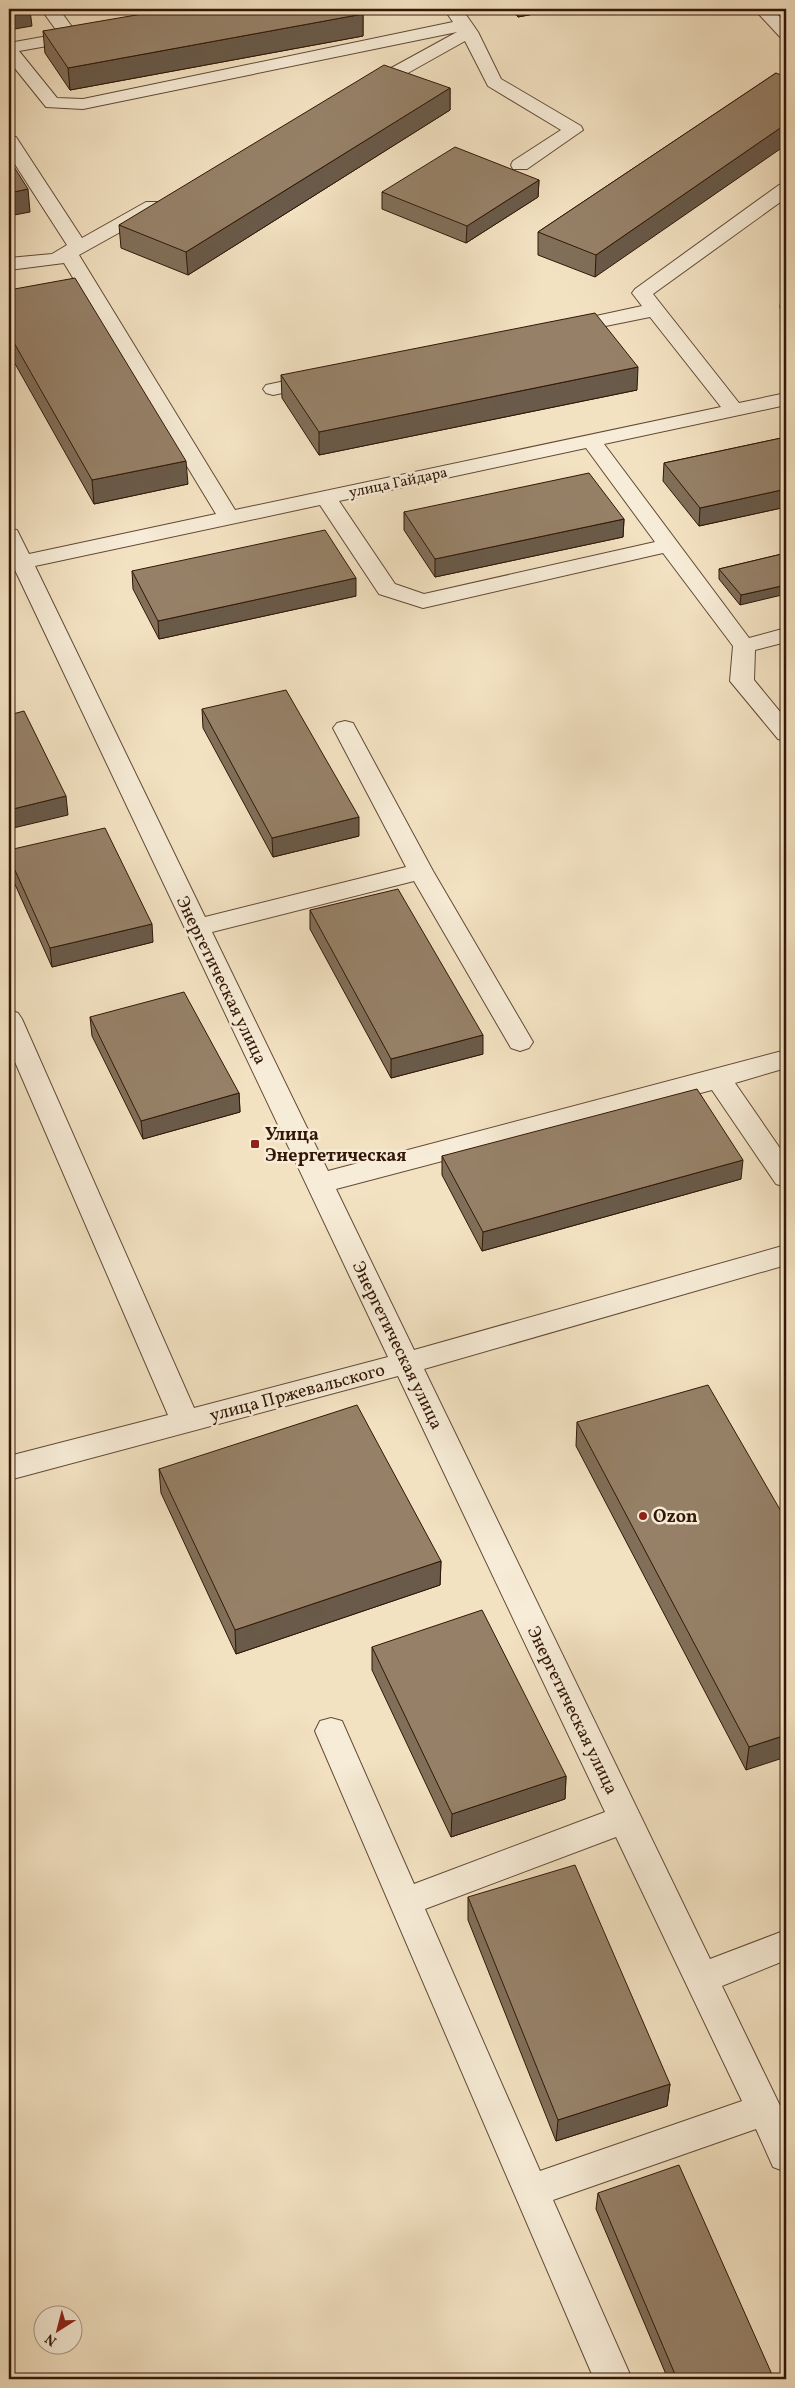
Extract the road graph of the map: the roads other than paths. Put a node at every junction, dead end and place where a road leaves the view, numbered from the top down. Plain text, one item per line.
1 (50, 9) edge
2 (453, 9) edge
3 (763, 9) edge
4 (466, 28) junction
5 (100, 32) edge
6 (786, 34) edge
7 (71, 37) junction
8 (9, 49) edge
9 (356, 94) edge
10 (9, 141) edge
11 (520, 164) dead end
12 (786, 189) edge
13 (165, 200) edge
14 (73, 250) junction
15 (9, 264) edge
16 (654, 310) junction
17 (547, 332) edge
18 (342, 375) edge
19 (273, 390) dead end
20 (786, 399) edge
21 (734, 410) junction
22 (591, 441) junction
23 (326, 497) junction
24 (229, 518) junction
25 (9, 535) edge
26 (668, 545) junction
27 (15, 564) edge
28 (786, 635) edge
29 (744, 646) junction
30 (345, 728) dead end
31 (786, 734) edge
32 (421, 871) junction
33 (196, 927) junction
34 (9, 1019) edge
35 (520, 1042) dead end
36 (786, 1059) edge
37 (718, 1079) junction
38 (786, 1177) edge
39 (320, 1183) junction
40 (786, 1255) edge
41 (406, 1363) junction
42 (185, 1421) junction
43 (9, 1468) edge
44 (331, 1731) dead end
45 (625, 1819) junction
46 (405, 1902) junction
47 (786, 1945) edge
48 (702, 1978) junction
49 (764, 2110) junction
50 (786, 2155) edge
51 (531, 2191) junction
52 (613, 2379) edge

1 - 7 street
2 - 4 street
3 - 6 street
4 - 8 street
4 - 9 street
4 - 11 street
5 - 7 street
7 - 8 street
10 - 14 street
12 - 16 street
13 - 14 street
14 - 15 street
14 - 24 street
16 - 17 street
16 - 21 street
18 - 19 street
20 - 21 street, улица Гайдара
21 - 22 street, улица Гайдара
22 - 23 street, улица Гайдара
22 - 26 street
23 - 24 street, улица Гайдара
23 - 26 street
24 - 27 street, улица Гайдара
25 - 27 street, Энергетическая улица
26 - 29 street
27 - 33 street, Энергетическая улица
28 - 29 street
29 - 31 street
30 - 32 street
32 - 33 street
32 - 35 street
33 - 39 street, Энергетическая улица
34 - 42 street
36 - 37 street
37 - 38 street
37 - 39 street
39 - 41 street, Энергетическая улица
40 - 41 street, улица Пржевальского
41 - 42 street, улица Пржевальского
41 - 45 street, Энергетическая улица
42 - 43 street, улица Пржевальского
44 - 46 street
45 - 46 street
45 - 48 street, Энергетическая улица
46 - 51 street
47 - 48 street
48 - 49 street, Энергетическая улица
49 - 50 street, Энергетическая улица
49 - 51 street
51 - 52 street

